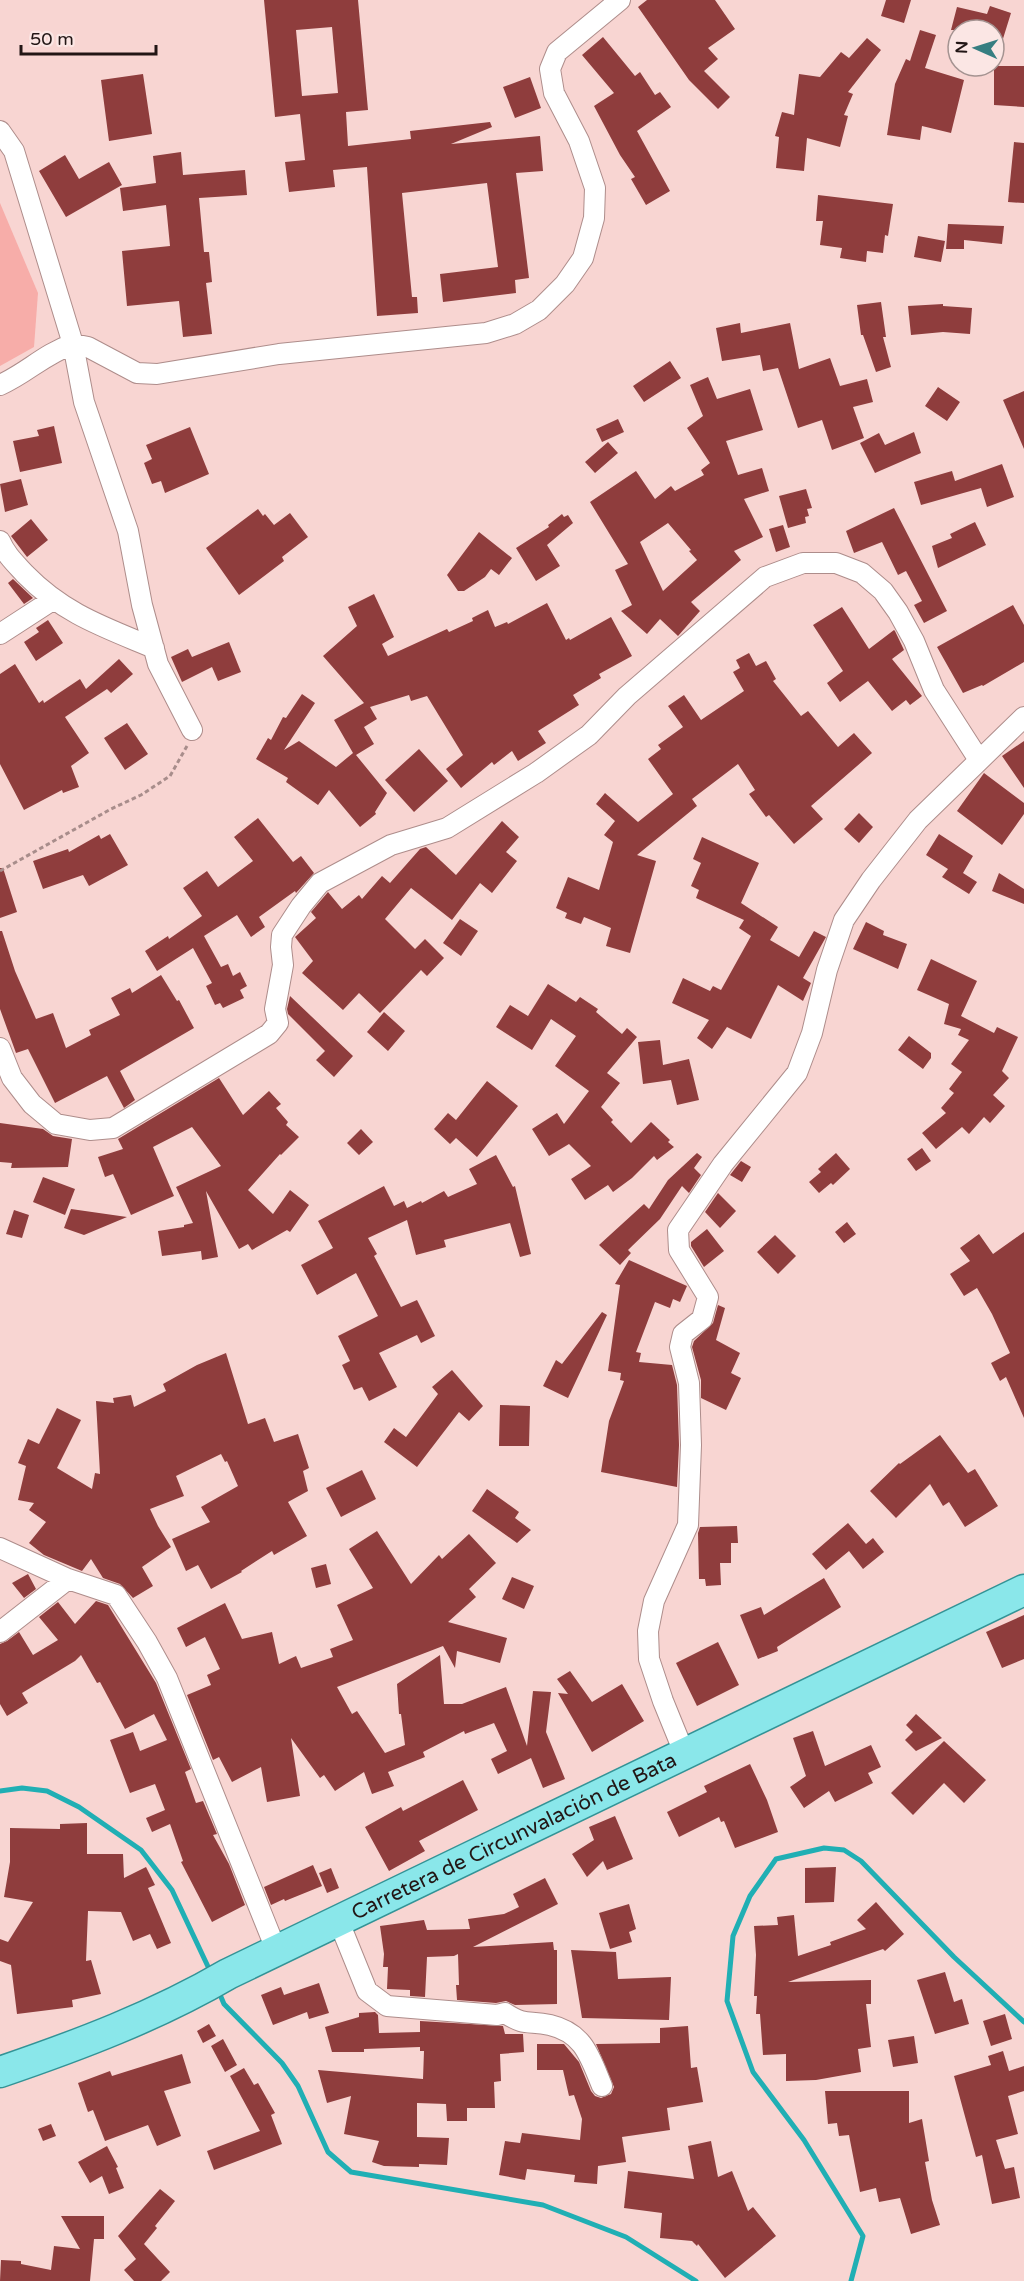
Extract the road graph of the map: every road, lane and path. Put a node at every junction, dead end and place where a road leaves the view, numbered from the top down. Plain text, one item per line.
1 (620, 0) edge
2 (0, 131) edge
3 (73, 344) junction
4 (0, 385) edge
5 (0, 541) edge
6 (54, 599) junction
7 (0, 634) edge
8 (154, 648) junction
9 (1024, 717) edge
10 (192, 730) joint
11 (979, 760) junction
12 (0, 871) edge
13 (0, 1048) edge
14 (0, 1548) edge
15 (19, 1556) dead end
16 (68, 1579) junction
17 (1024, 1590) edge
18 (0, 1632) edge
19 (685, 1755) junction
20 (339, 1922) junction
21 (277, 1952) junction
22 (0, 2072) edge
23 (602, 2086) dead end

1 - 3 street
2 - 3 street
3 - 4 street
3 - 8 street
5 - 6 street
6 - 7 street
6 - 8 street
8 - 10 street
9 - 11 street
10 - 12 path
11 - 13 street
11 - 19 street
14 - 15 street
14 - 16 street
16 - 18 street
16 - 21 street
17 - 19 main road, Carretera de Circunvalación de Bata
19 - 20 main road, Carretera de Circunvalación de Bata
20 - 21 main road, Carretera de Circunvalación de Bata
20 - 23 street
21 - 22 main road, Carretera de Circunvalación de Bata

